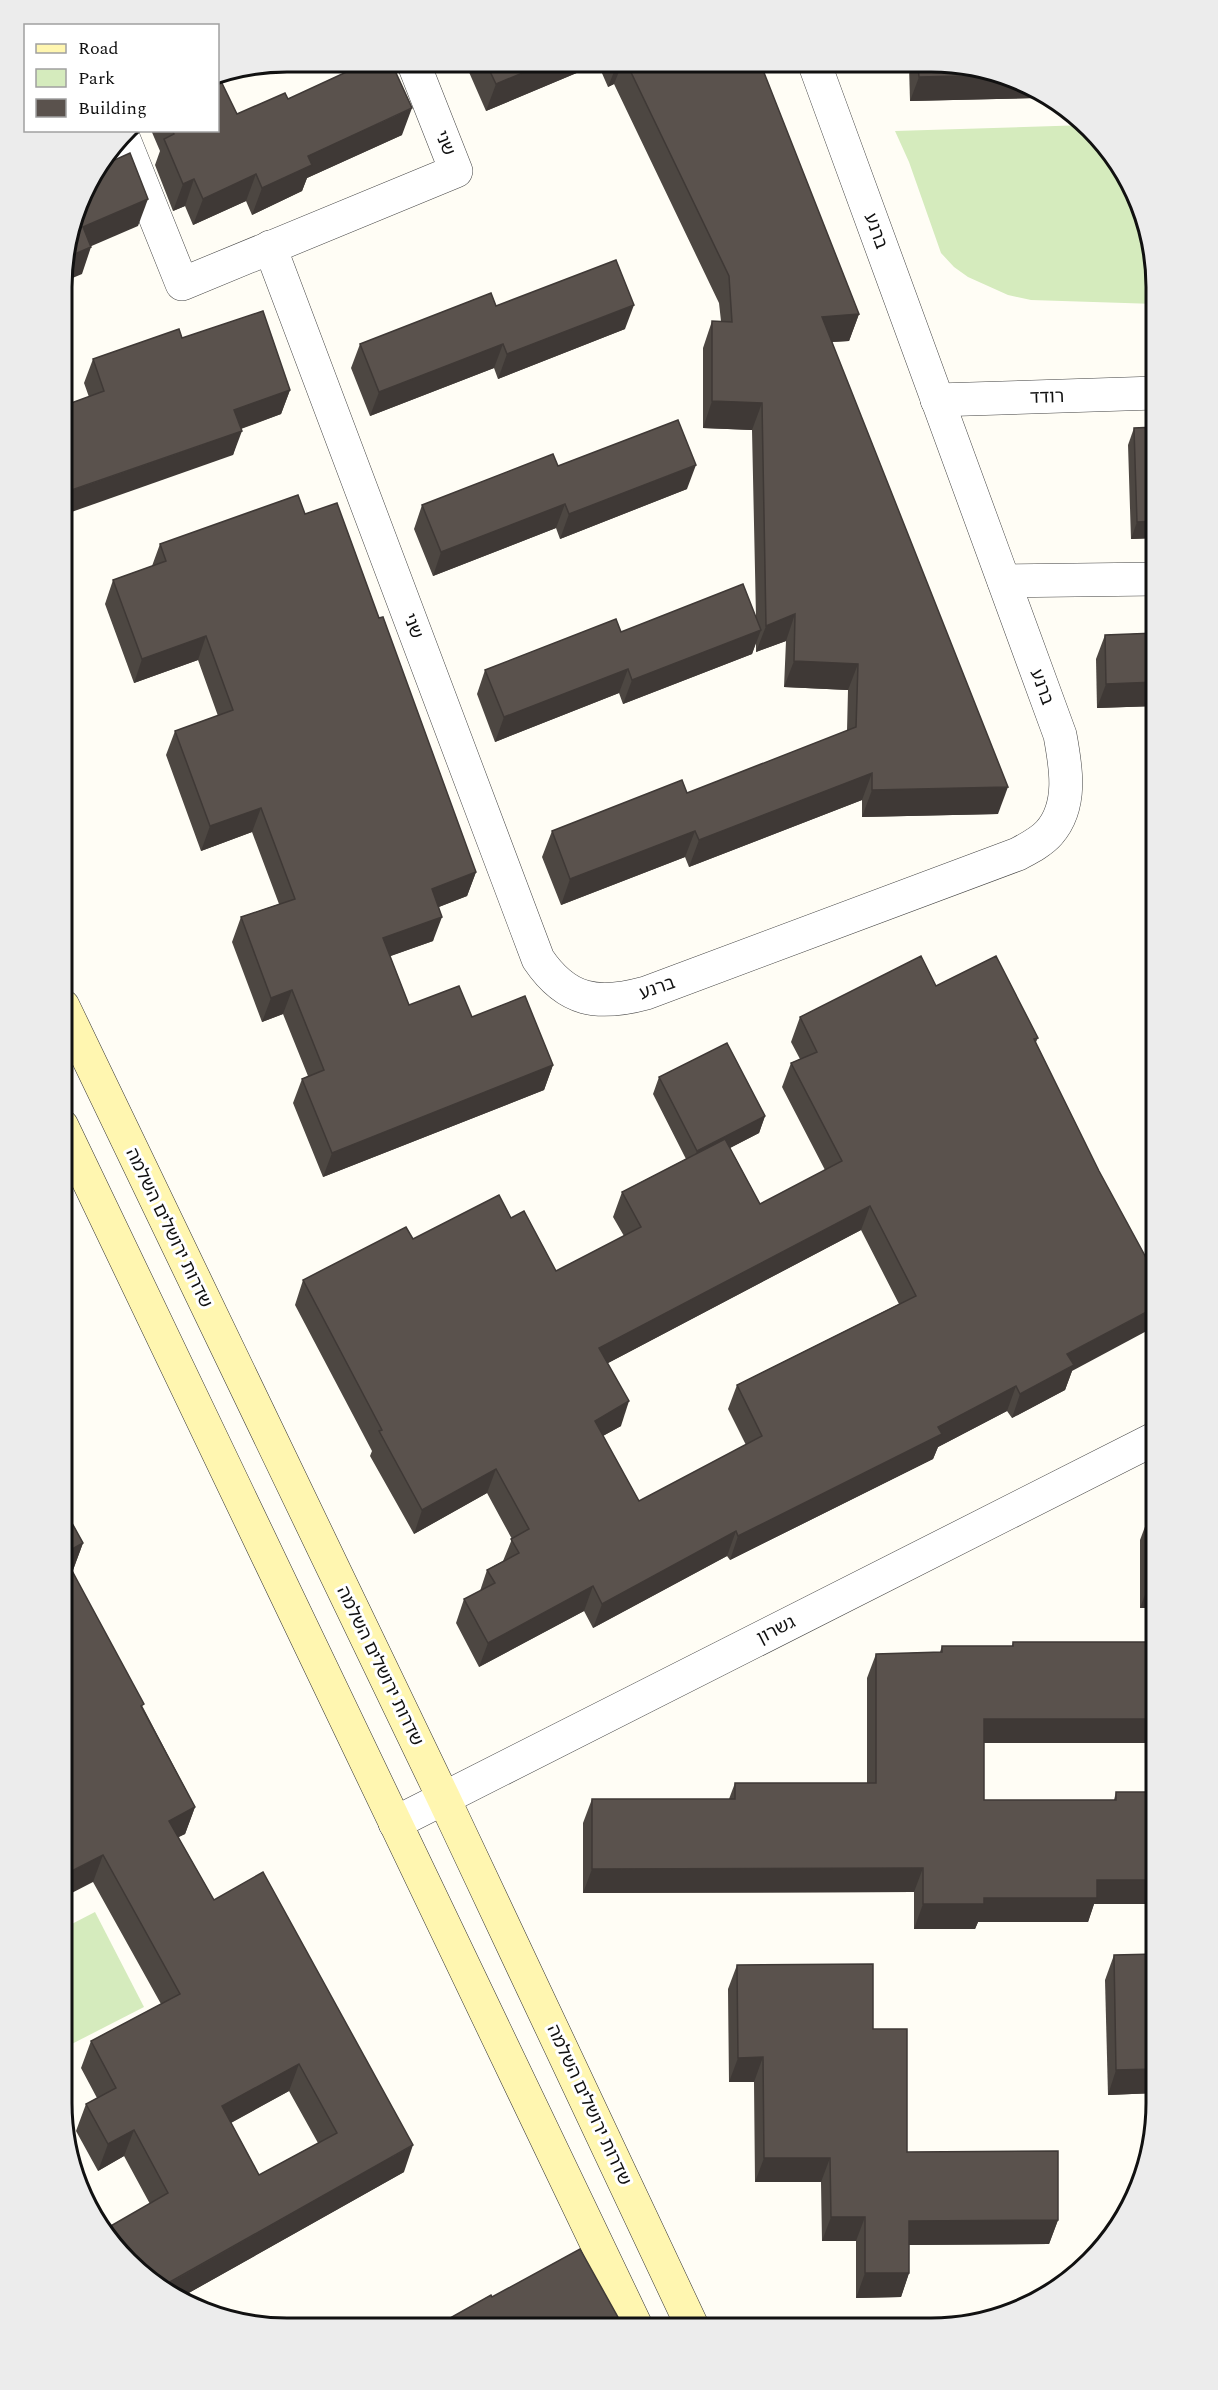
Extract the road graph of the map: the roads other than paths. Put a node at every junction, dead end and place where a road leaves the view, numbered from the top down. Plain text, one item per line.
1 (417, 72) edge
2 (819, 72) edge
3 (126, 144) edge
4 (270, 247) junction
5 (1146, 393) edge
6 (937, 400) junction
7 (1146, 579) edge
8 (1004, 582) junction
9 (573, 993) joint
10 (72, 1034) edge
11 (72, 1145) edge
12 (1146, 1443) edge
13 (444, 1798) junction
14 (395, 1822) junction
15 (632, 2318) edge
16 (688, 2318) edge

1 - 4 street, שני
2 - 6 street, ברנע
3 - 4 street, שני
4 - 9 street, שני
5 - 6 street, רודד
6 - 8 street, ברנע
7 - 8 street
8 - 9 street, ברנע
10 - 13 street, שדרות ירושלים השלמה
11 - 14 street
12 - 13 street, גשרון
13 - 14 street, גשרון
13 - 16 street, שדרות ירושלים השלמה
14 - 15 street

